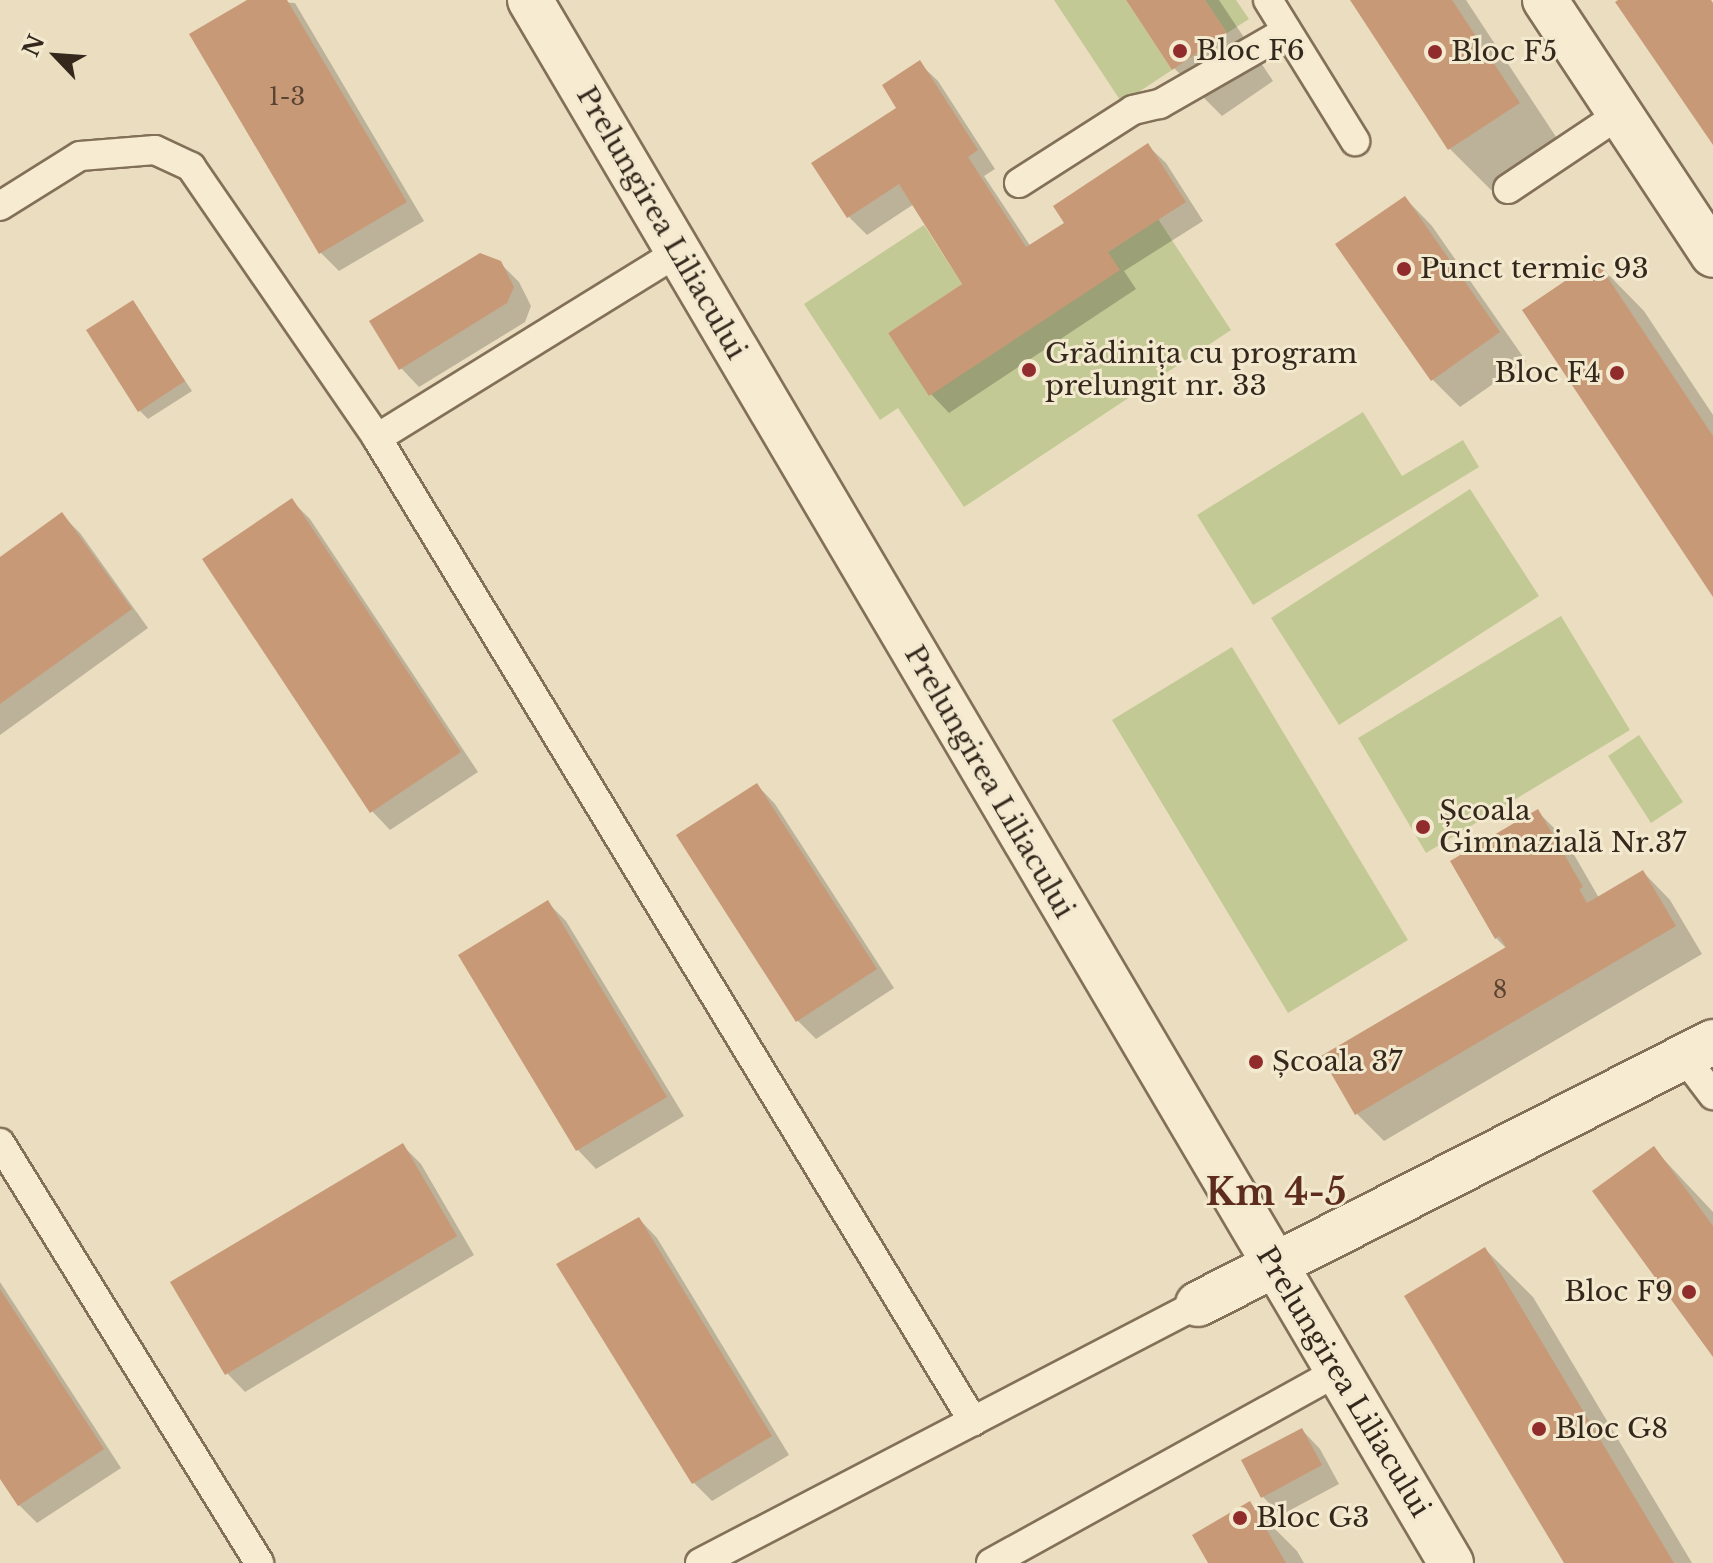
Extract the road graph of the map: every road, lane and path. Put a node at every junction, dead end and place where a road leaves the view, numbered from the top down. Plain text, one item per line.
1 (530, 0) edge
2 (1268, 0) edge
3 (1545, 0) edge
4 (1287, 31) junction
5 (1620, 114) junction
6 (1355, 141) dead end
7 (1019, 183) dead end
8 (1508, 189) dead end
9 (0, 206) edge
10 (678, 252) junction
11 (1713, 255) edge
12 (377, 438) junction
13 (1698, 1049) edge
14 (1713, 1095) edge
15 (0, 1143) edge
16 (1273, 1265) junction
17 (1198, 1304) joint
18 (1337, 1372) junction
19 (973, 1421) junction
20 (259, 1563) edge
21 (700, 1563) edge
22 (991, 1563) edge
23 (1451, 1563) edge

1 - 10 street, Prelungirea Liliacului
2 - 4 lane
3 - 5 street
4 - 6 lane
4 - 7 lane
5 - 8 lane
5 - 11 street
9 - 12 lane
10 - 12 lane
10 - 16 street, Prelungirea Liliacului
12 - 19 lane
13 - 14 lane
13 - 16 street
15 - 20 lane
16 - 17 street
16 - 18 street, Prelungirea Liliacului
17 - 19 lane
18 - 22 lane
18 - 23 street, Prelungirea Liliacului
19 - 21 lane

